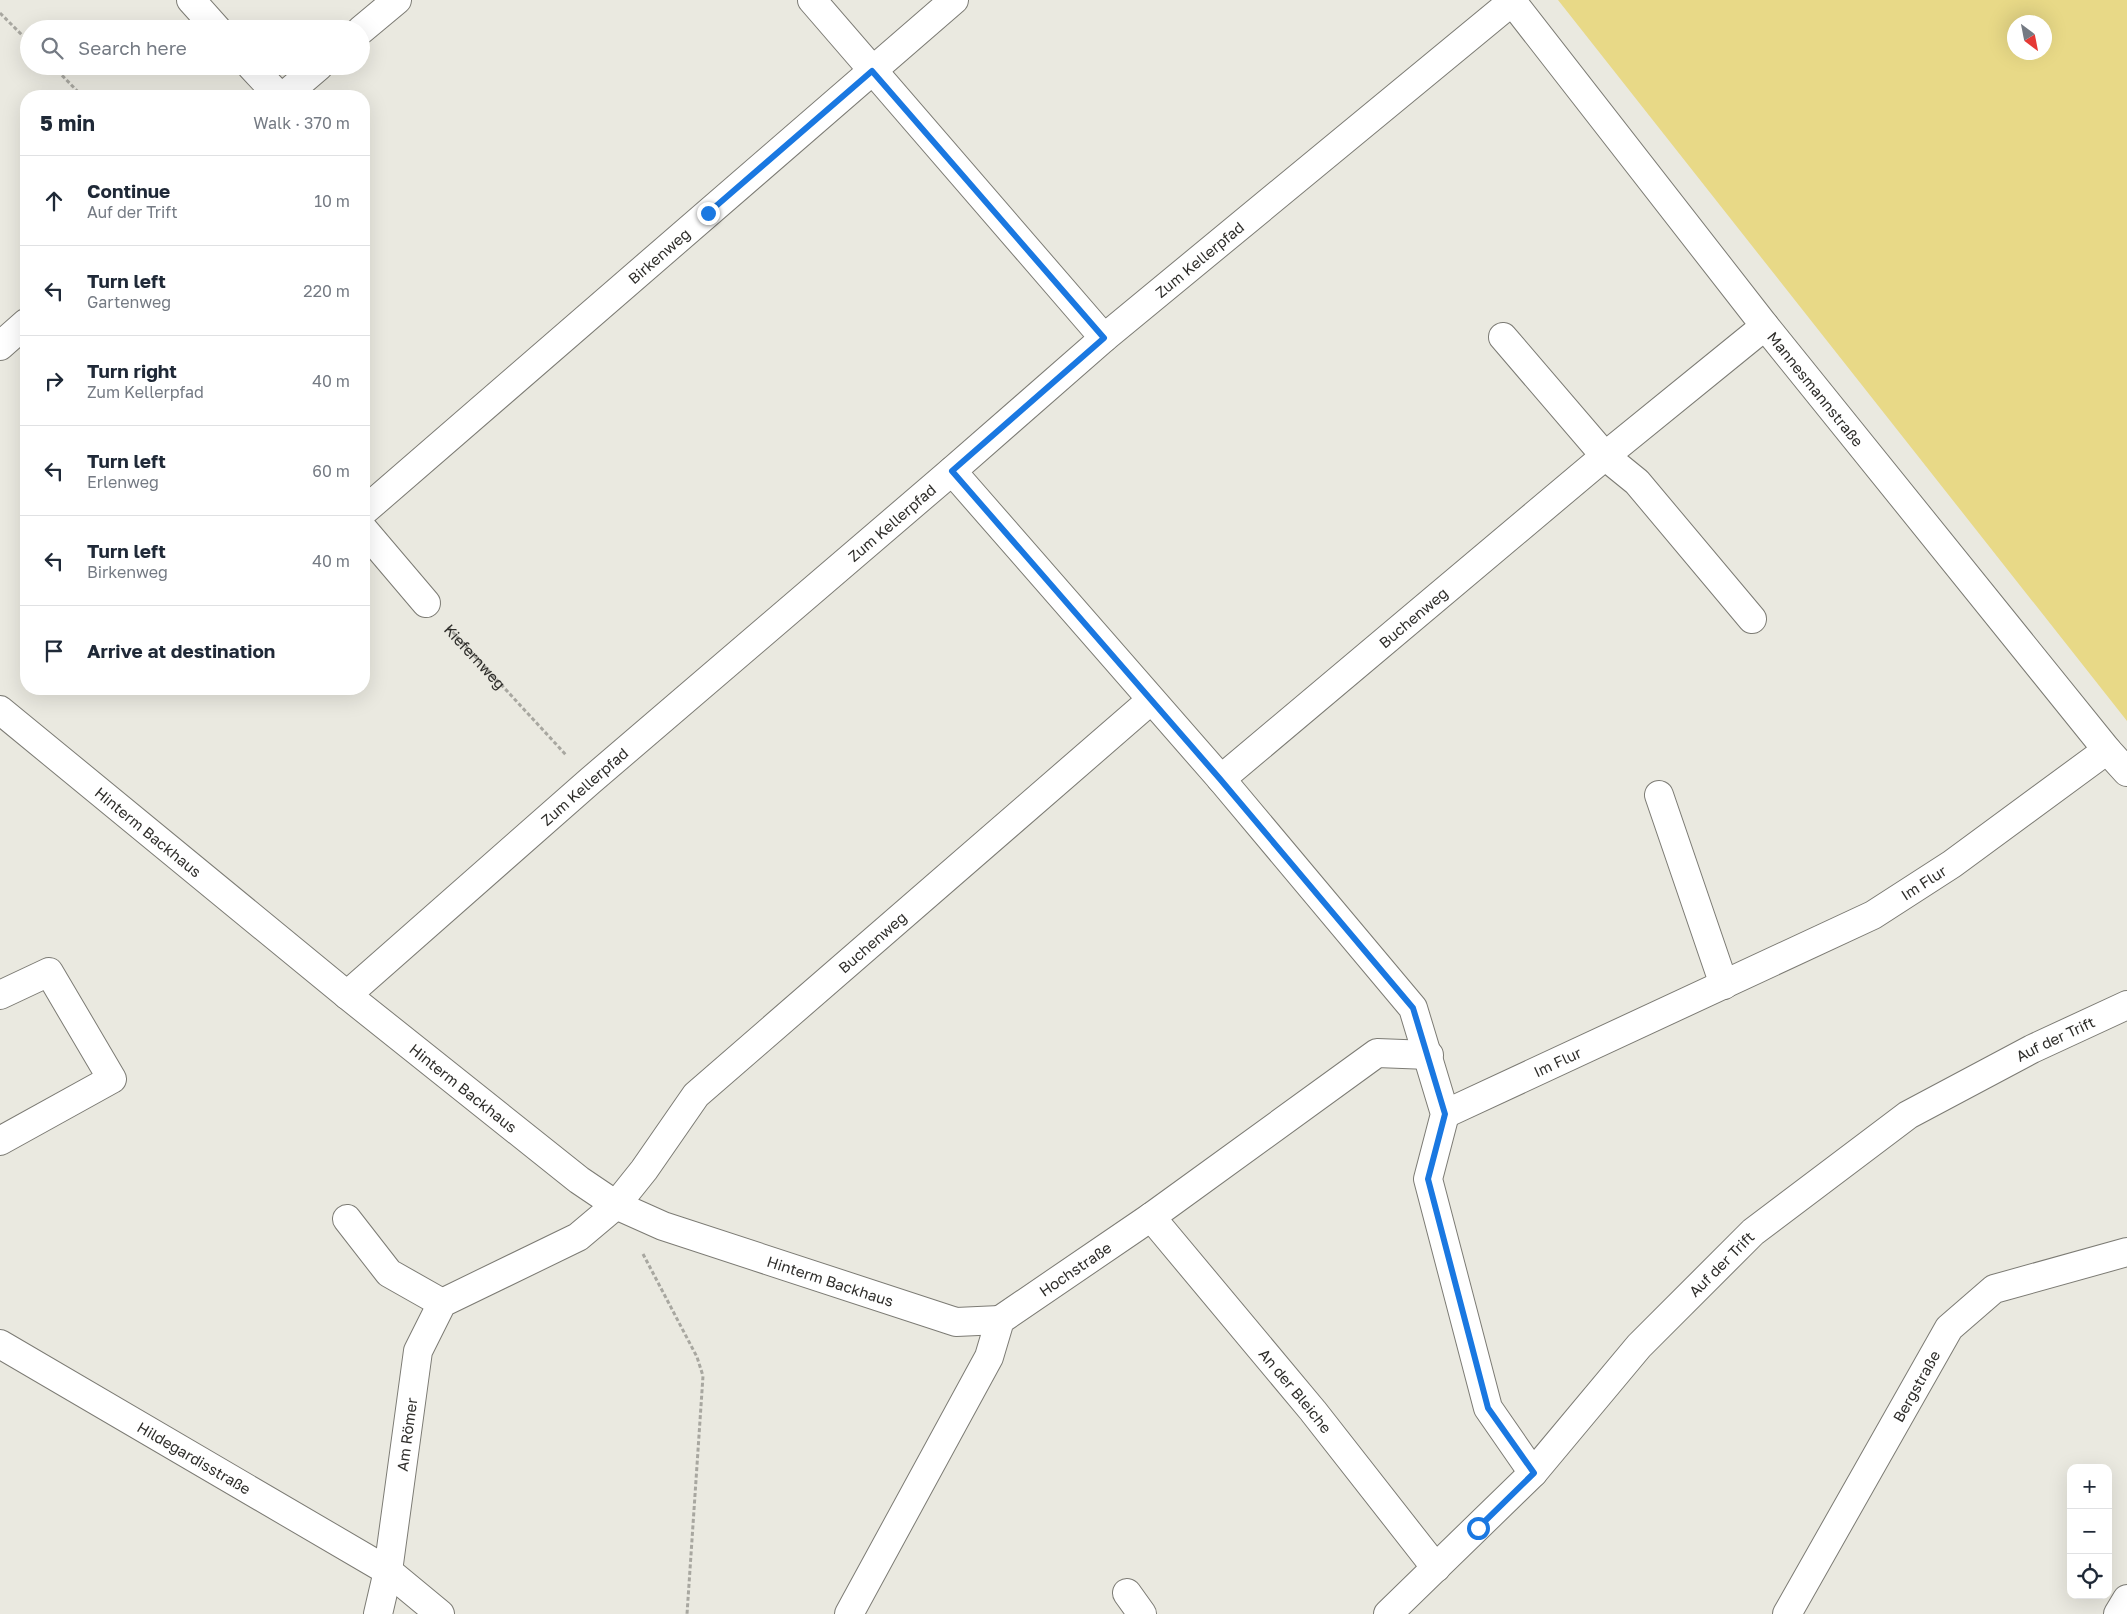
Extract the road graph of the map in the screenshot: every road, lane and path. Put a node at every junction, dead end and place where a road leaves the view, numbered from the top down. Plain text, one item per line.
1 (191, 0) edge
2 (397, 0) edge
3 (812, 0) edge
4 (954, 0) edge
5 (1512, 1) edge
6 (0, 13) edge
7 (209, 20) edge
8 (370, 22) edge
9 (20, 33) edge
10 (872, 71) junction
11 (62, 75) edge
12 (259, 75) edge
13 (308, 75) edge
14 (76, 90) edge
15 (273, 90) edge
16 (291, 90) edge
17 (1765, 326) junction
18 (20, 328) edge
19 (1503, 337) dead end
20 (1104, 338) junction
21 (0, 346) edge
22 (1605, 456) junction
23 (952, 471) junction
24 (370, 506) edge
25 (370, 537) edge
26 (426, 603) joint
27 (1752, 619) dead end
28 (1150, 701) junction
29 (0, 710) edge
30 (2107, 750) junction
31 (2127, 772) edge
32 (1220, 779) junction
33 (590, 780) junction
34 (1659, 795) dead end
35 (1724, 985) junction
36 (0, 995) edge
37 (347, 995) junction
38 (2127, 1005) edge
39 (1428, 1056) junction
40 (1445, 1114) junction
41 (0, 1141) edge
42 (616, 1205) junction
43 (1151, 1217) junction
44 (347, 1219) dead end
45 (642, 1252) dead end
46 (2127, 1252) edge
47 (442, 1303) junction
48 (1000, 1320) junction
49 (0, 1344) edge
50 (1534, 1473) junction
51 (1436, 1568) junction
52 (388, 1571) junction
53 (2127, 1599) edge
54 (378, 1614) edge
55 (440, 1614) edge
56 (687, 1614) edge
57 (849, 1614) edge
58 (1388, 1614) edge
59 (1787, 1614) edge
60 (2118, 1614) edge

1 - 7 street
2 - 8 street
3 - 10 street
4 - 10 street, Birkenweg
5 - 17 street, Mannesmannstraße
5 - 20 street, Zum Kellerpfad
6 - 9 path
10 - 20 street
10 - 24 street, Birkenweg
11 - 14 path
12 - 15 street
13 - 16 street
17 - 22 street, Buchenweg
17 - 30 street, Mannesmannstraße
18 - 21 street
19 - 22 street
20 - 23 street, Zum Kellerpfad
22 - 27 street
22 - 32 street, Buchenweg
23 - 28 street
23 - 33 street, Zum Kellerpfad
25 - 26 street
26 - 33 path, Kiefernweg
28 - 32 street
28 - 42 street, Buchenweg
29 - 37 street, Hinterm Backhaus
30 - 31 street, Mannesmannstraße
30 - 35 street, Im Flur
32 - 39 street
33 - 37 street, Zum Kellerpfad
34 - 35 street
35 - 40 street, Im Flur
36 - 41 street
37 - 42 street, Hinterm Backhaus
38 - 50 street, Auf der Trift
39 - 40 street
39 - 43 street, Hochstraße
40 - 50 street
42 - 47 street
42 - 48 street, Hinterm Backhaus
43 - 48 street, Hochstraße
43 - 51 street, An der Bleiche
44 - 47 street
45 - 56 path
46 - 59 street, Bergstraße
47 - 52 street, Am Römer
48 - 57 street
49 - 52 street, Hildegardisstraße
50 - 51 street, Auf der Trift
51 - 58 street, Auf der Trift
52 - 54 street, Am Römer
52 - 55 street
53 - 60 street

